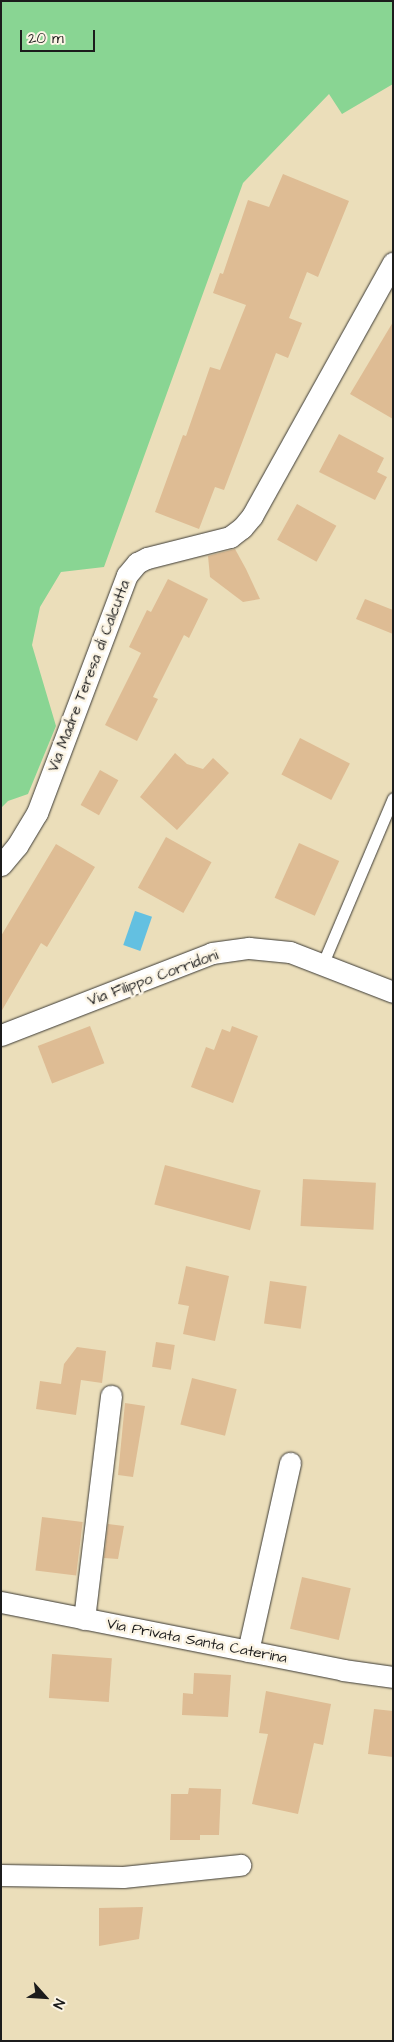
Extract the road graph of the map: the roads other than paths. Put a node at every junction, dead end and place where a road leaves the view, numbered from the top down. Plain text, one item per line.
1 (393, 264) edge
2 (393, 798) edge
3 (1, 865) edge
4 (323, 963) junction
5 (393, 992) edge
6 (1, 1035) edge
7 (111, 1396) dead end
8 (290, 1463) dead end
9 (1, 1602) edge
10 (84, 1619) junction
11 (248, 1651) junction
12 (393, 1677) edge
13 (240, 1865) dead end
14 (1, 1875) edge

1 - 3 street, Via Madre Teresa di Calcutta
2 - 4 lane
4 - 5 street, Via Filippo Corridoni
4 - 6 street, Via Filippo Corridoni
7 - 10 street
8 - 11 street
9 - 10 street, Via Privata Santa Caterina
10 - 11 street, Via Privata Santa Caterina
11 - 12 street, Via Privata Santa Caterina
13 - 14 street

